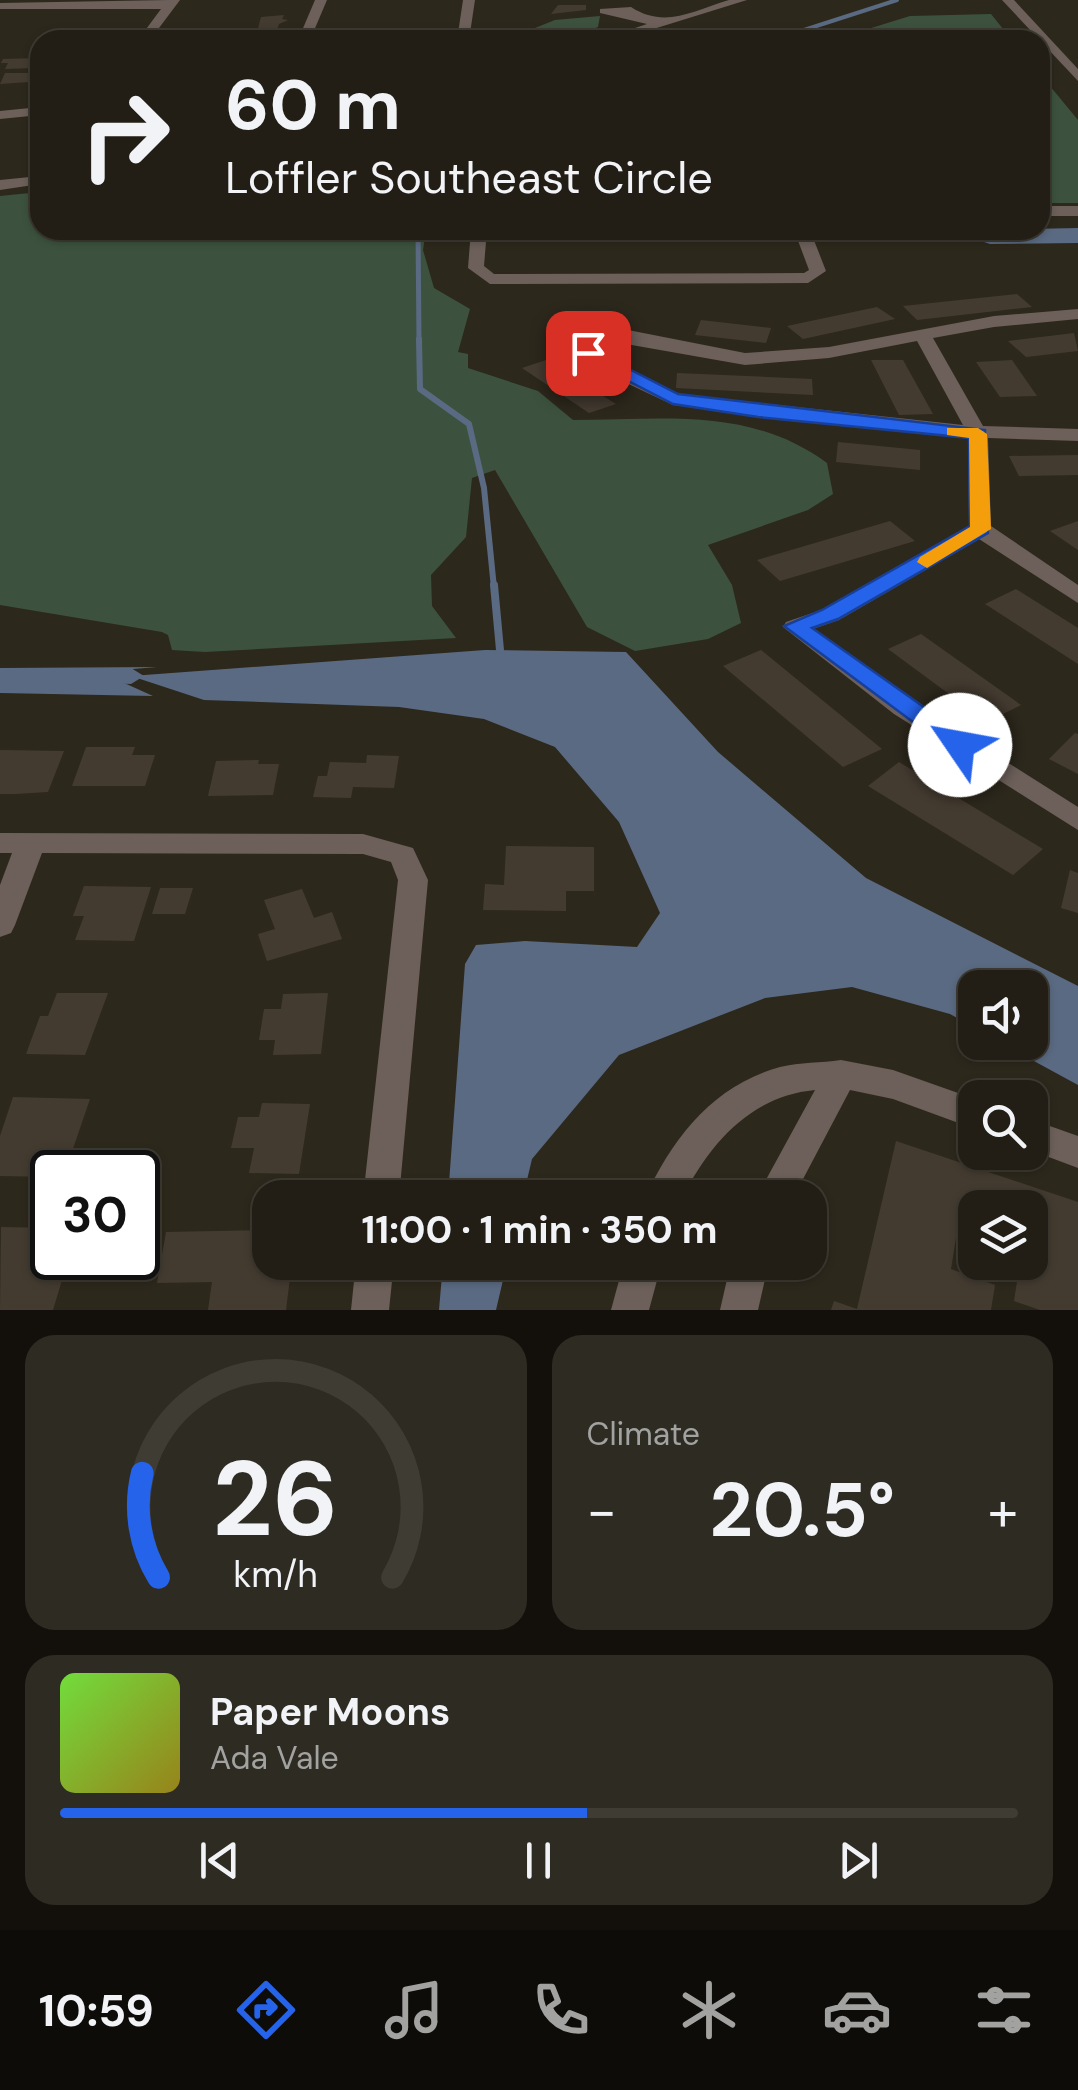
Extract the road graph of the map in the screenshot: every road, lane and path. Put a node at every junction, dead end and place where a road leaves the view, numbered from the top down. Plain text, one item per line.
1 (321, 0) edge
2 (470, 0) edge
3 (741, 0) edge
4 (1008, 0) edge
5 (171, 3) edge
6 (0, 6) edge
7 (636, 17) dead end
8 (660, 24) junction
9 (151, 30) edge
10 (308, 30) edge
11 (465, 30) edge
12 (639, 30) edge
13 (1035, 30) edge
14 (1050, 47) edge
15 (1078, 78) edge
16 (30, 112) edge
17 (0, 115) edge
18 (30, 181) edge
19 (0, 184) edge
20 (1050, 211) edge
21 (1078, 211) edge
22 (478, 240) edge
23 (806, 240) edge
24 (1078, 314) edge
25 (921, 332) junction
26 (978, 434) junction
27 (1078, 435) edge
28 (980, 529) junction
29 (1078, 596) edge
30 (1078, 820) edge
31 (0, 843) edge
32 (32, 843) junction
33 (0, 926) edge
34 (841, 1074) junction
35 (958, 1108) edge
36 (1048, 1141) edge
37 (1078, 1152) edge
38 (383, 1180) edge
39 (672, 1180) edge
40 (784, 1180) edge
41 (373, 1280) edge
42 (638, 1280) edge
43 (746, 1280) edge
44 (370, 1310) edge
45 (630, 1310) edge
46 (739, 1310) edge

1 - 10 street
2 - 11 street
3 - 8 street
4 - 13 street
5 - 6 street
5 - 9 street
7 - 8 street
8 - 12 street
14 - 15 street
16 - 17 street
18 - 19 street
20 - 21 street
22 - 23 street
24 - 25 street
25 - 26 street
25 - 26 street
26 - 27 street
26 - 28 street
28 - 29 street
28 - 30 street
31 - 32 street
32 - 33 street
32 - 38 street
34 - 35 street
34 - 39 street
34 - 40 street
36 - 37 street
41 - 44 street
42 - 45 street
43 - 46 street

